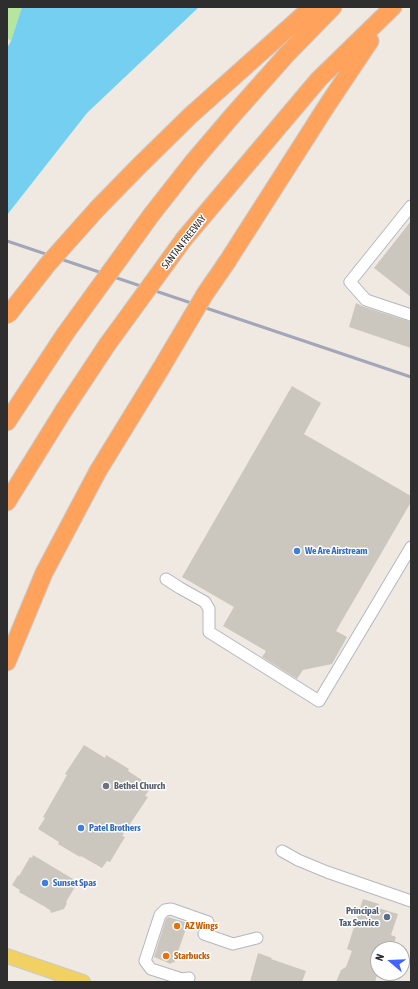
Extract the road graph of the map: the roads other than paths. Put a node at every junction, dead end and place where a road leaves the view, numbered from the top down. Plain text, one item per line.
1 (312, 7) edge
2 (333, 7) edge
3 (395, 7) edge
4 (411, 206) edge
5 (7, 316) edge
6 (411, 316) edge
7 (7, 422) edge
8 (7, 502) edge
9 (411, 547) edge
10 (166, 579) dead end
11 (7, 662) edge
12 (282, 851) dead end
13 (411, 900) edge
14 (208, 922) dead end
15 (204, 934) dead end
16 (257, 938) dead end
17 (7, 956) edge
18 (189, 978) dead end
19 (83, 982) edge

1 - 5 highway, bridge
2 - 7 highway, bridge
3 - 8 highway, SANTAN FREEWAY, bridge
3 - 11 highway, bridge
4 - 6 lane
9 - 10 lane
12 - 13 lane
14 - 18 lane
15 - 16 lane
17 - 19 main road

